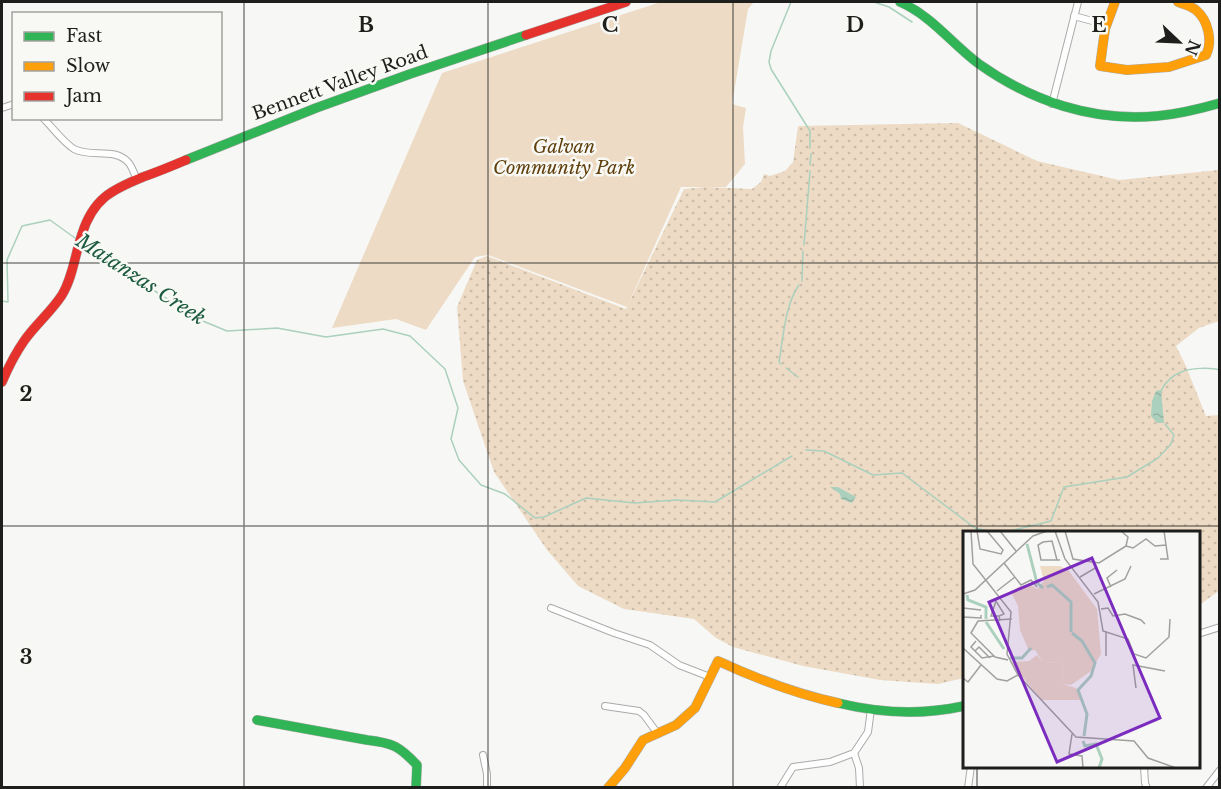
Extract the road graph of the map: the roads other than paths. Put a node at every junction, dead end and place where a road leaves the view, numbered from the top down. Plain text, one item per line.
1 (626, 2) edge
2 (900, 2) edge
3 (1078, 2) edge
4 (1115, 2) edge
5 (1178, 2) edge
6 (1073, 18) junction
7 (1106, 27) junction
8 (1220, 103) edge
9 (1052, 104) junction
10 (45, 120) edge
11 (137, 179) junction
12 (2, 382) edge
13 (551, 608) dead end
14 (1220, 627) edge
15 (1200, 633) edge
16 (710, 677) junction
17 (605, 706) dead end
18 (963, 706) edge
19 (871, 709) junction
20 (257, 720) dead end
21 (658, 734) junction
22 (854, 753) junction
23 (483, 755) dead end
24 (971, 768) edge
25 (1144, 768) edge
26 (1220, 770) edge
27 (416, 788) edge
28 (487, 788) edge
29 (608, 788) edge
30 (780, 788) edge
31 (860, 788) edge
32 (968, 788) edge
33 (1147, 788) edge
34 (1206, 788) edge

1 - 11 street, Bennett Valley Road
2 - 9 street
3 - 6 street
4 - 7 street
5 - 7 street
6 - 7 street
6 - 9 street
8 - 9 street
10 - 11 street
11 - 12 street, Bennett Valley Road
13 - 16 street
14 - 15 street
16 - 19 street
16 - 21 street
17 - 21 street
18 - 19 street
19 - 22 street
20 - 27 street
21 - 29 street
22 - 30 street
22 - 31 street
23 - 28 street
24 - 32 street
25 - 33 street
26 - 34 street

